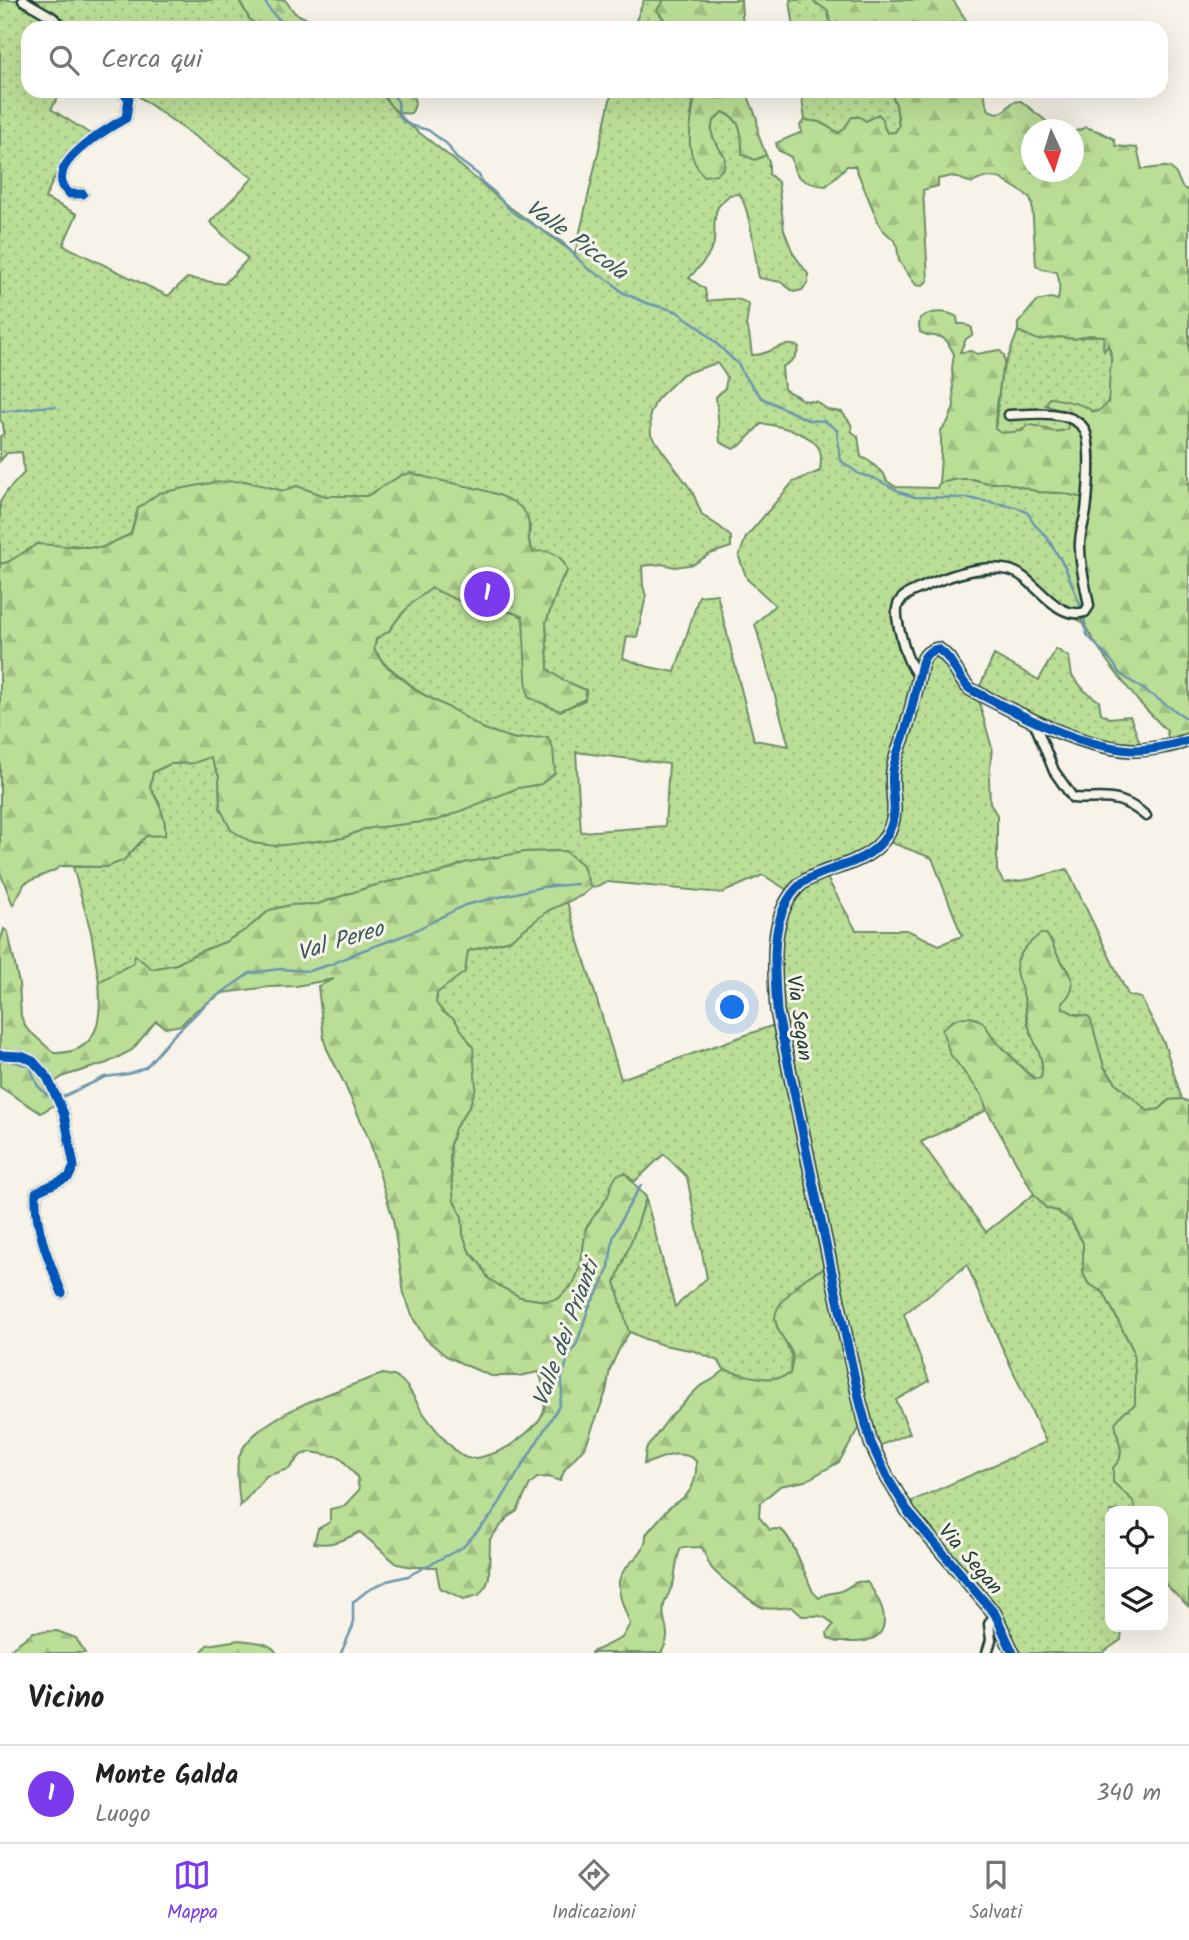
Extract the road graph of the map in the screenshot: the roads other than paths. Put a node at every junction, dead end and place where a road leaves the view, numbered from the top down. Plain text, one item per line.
1 (23, 0) edge
2 (57, 21) edge
3 (129, 98) edge
4 (83, 194) dead end
5 (1009, 415) dead end
6 (919, 676) junction
7 (1033, 719) junction
8 (1189, 740) edge
9 (1146, 816) dead end
10 (0, 1055) edge
11 (62, 1293) dead end
12 (995, 1614) junction
13 (987, 1653) edge
14 (1013, 1653) edge

1 - 2 street
3 - 4 street
5 - 6 street
6 - 7 street, Via Segan
6 - 12 street, Via Segan
7 - 8 street, Via Segan
7 - 9 street
10 - 11 street
12 - 13 street
12 - 14 street, Via Segan

